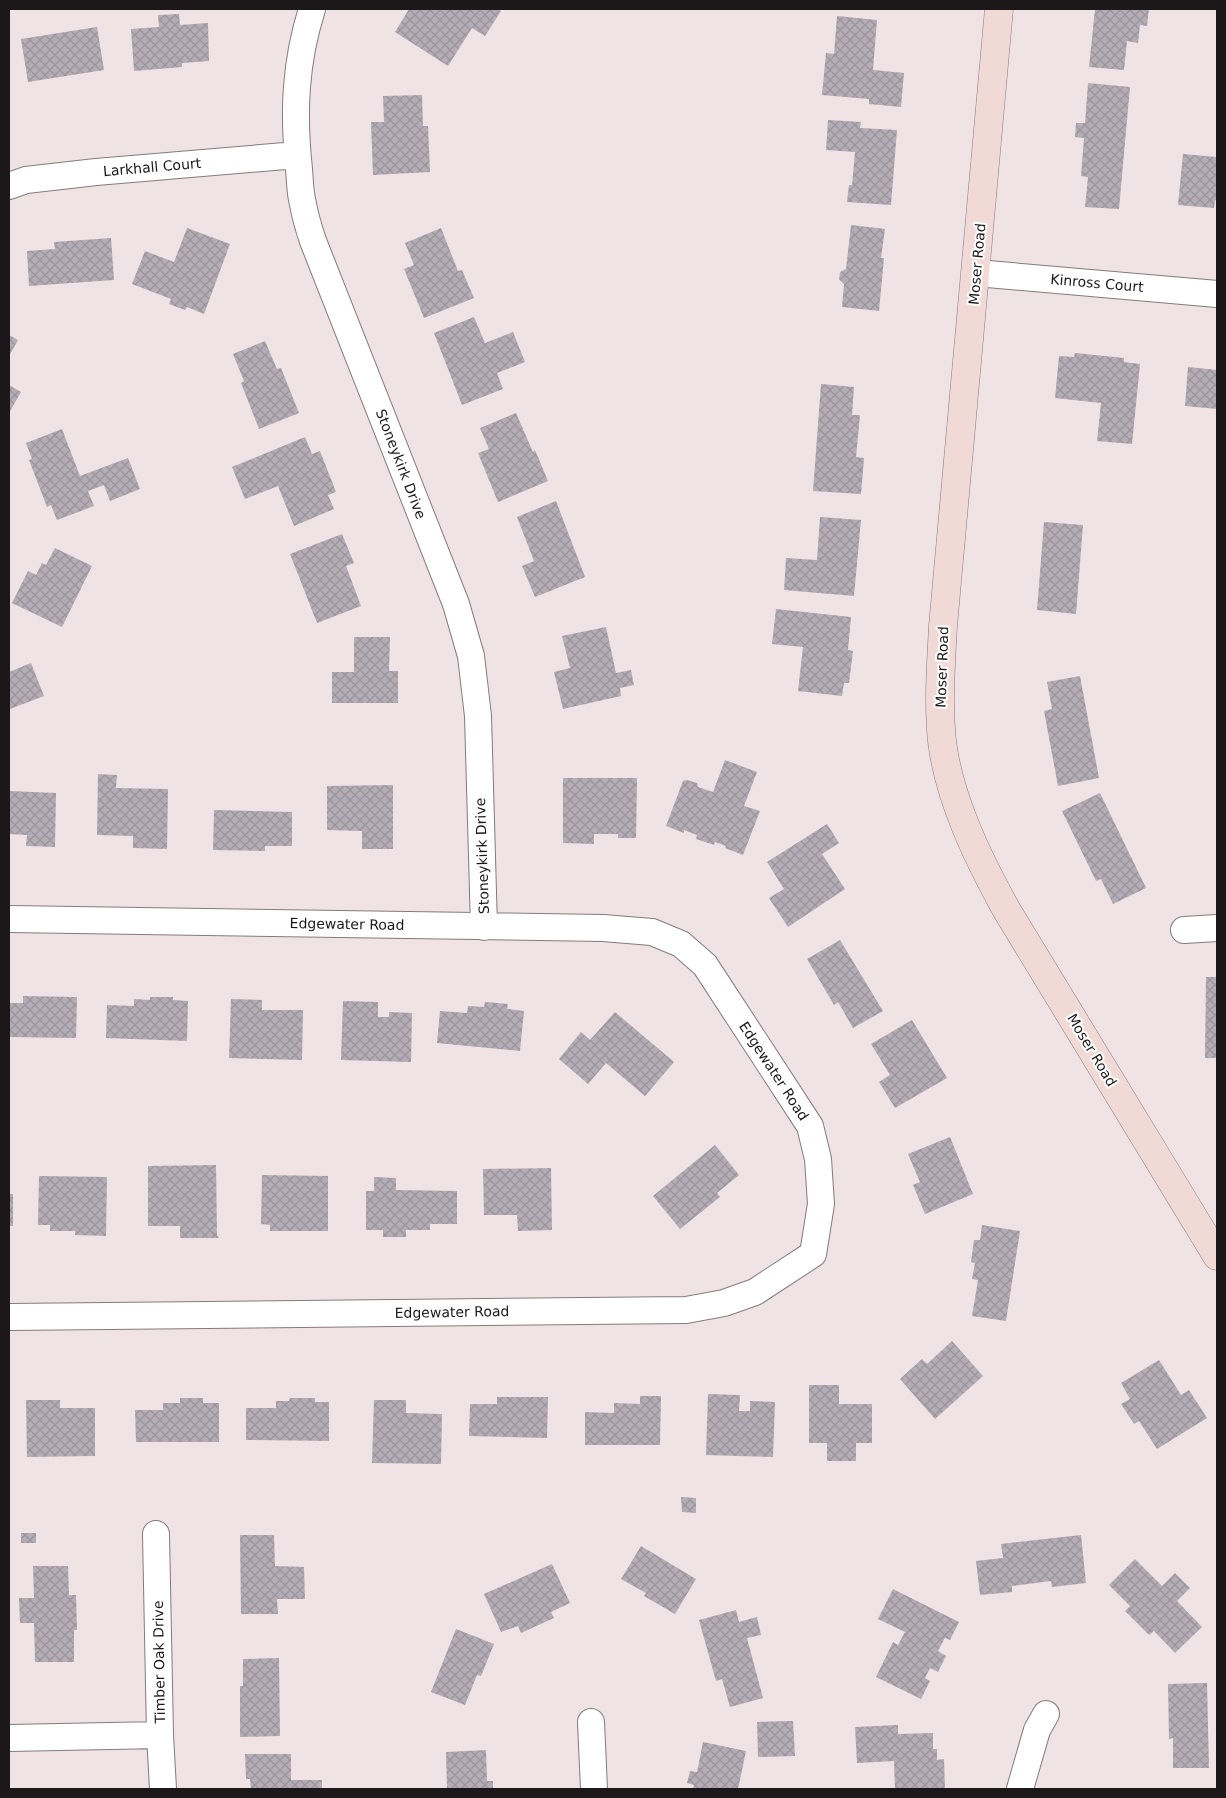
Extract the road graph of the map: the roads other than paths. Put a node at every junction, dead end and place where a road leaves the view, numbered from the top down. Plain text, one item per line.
1 (312, 9) edge
2 (999, 9) edge
3 (297, 155) junction
4 (9, 186) edge
5 (976, 273) junction
6 (1217, 294) edge
7 (9, 919) edge
8 (484, 926) junction
9 (1217, 928) edge
10 (1184, 930) dead end
11 (1217, 1256) edge
12 (9, 1317) edge
13 (156, 1534) dead end
14 (1046, 1714) dead end
15 (591, 1722) dead end
16 (160, 1735) junction
17 (9, 1738) edge
18 (163, 1789) edge
19 (594, 1789) edge
20 (1020, 1789) edge

1 - 3 street, Stoneykirk Drive
2 - 5 street, Moser Road
3 - 4 street, Larkhall Court
3 - 8 street, Stoneykirk Drive
5 - 6 street, Kinross Court
5 - 11 street, Moser Road
7 - 8 street, Edgewater Road
8 - 12 street, Edgewater Road
9 - 10 street
13 - 16 street, Timber Oak Drive
14 - 20 street
15 - 19 street
16 - 17 street
16 - 18 street, Timber Oak Drive

